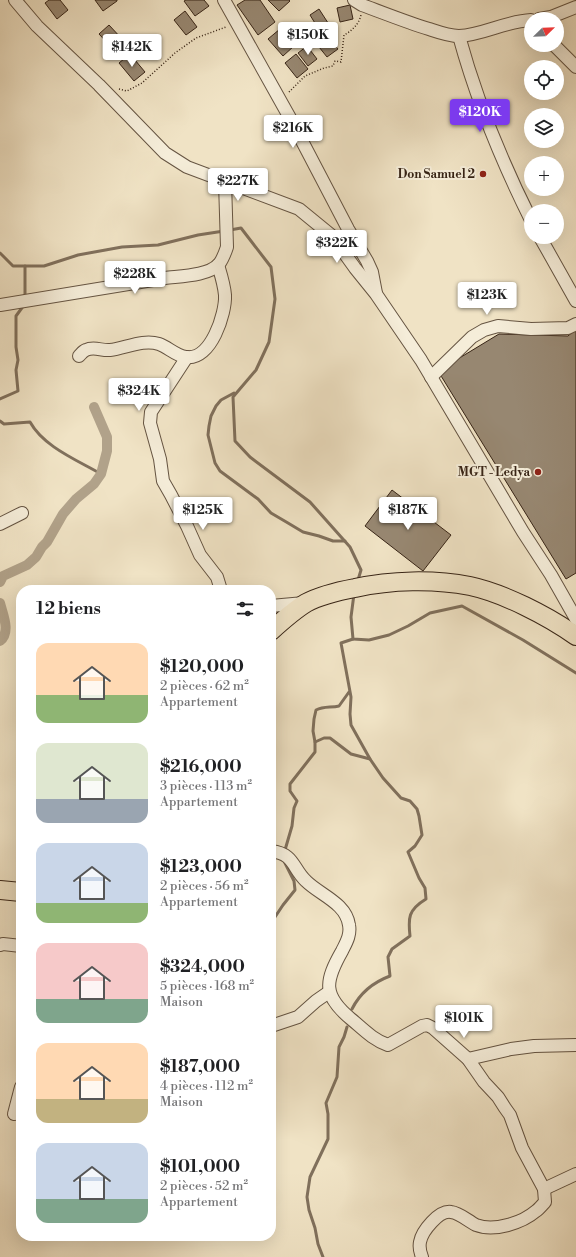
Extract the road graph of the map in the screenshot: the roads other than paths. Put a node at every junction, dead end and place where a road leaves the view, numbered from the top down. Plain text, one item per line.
1 (15, 0) edge
2 (224, 0) edge
3 (358, 2) edge
4 (576, 7) edge
5 (564, 12) edge
6 (524, 21) edge
7 (459, 36) junction
8 (561, 52) edge
9 (576, 67) edge
10 (225, 182) junction
11 (524, 206) edge
12 (544, 244) edge
13 (218, 265) junction
14 (376, 294) junction
15 (576, 301) edge
16 (0, 305) edge
17 (576, 324) edge
18 (79, 356) dead end
19 (187, 357) junction
20 (431, 377) junction
21 (22, 513) dead end
22 (0, 524) edge
23 (219, 585) edge
24 (307, 602) junction
25 (276, 605) edge
26 (276, 626) edge
27 (575, 629) edge
28 (276, 852) edge
29 (0, 890) edge
30 (16, 892) edge
31 (0, 945) edge
32 (16, 945) edge
33 (329, 992) junction
34 (276, 1024) edge
35 (576, 1045) edge
36 (468, 1059) junction
37 (16, 1107) edge
38 (14, 1114) dead end
39 (576, 1174) edge
40 (544, 1189) junction
41 (422, 1257) edge

1 - 10 street
2 - 14 street
3 - 7 street
4 - 5 street
6 - 7 street
7 - 11 street
8 - 9 street
10 - 13 street
10 - 14 street
12 - 15 street
13 - 16 street
13 - 19 street
14 - 20 street
17 - 20 street
18 - 19 street
19 - 23 street
20 - 27 street
21 - 22 street
24 - 25 street
24 - 26 highway
24 - 27 highway
28 - 33 street
29 - 30 highway
31 - 32 street
33 - 34 street
33 - 36 street
35 - 36 street
36 - 40 street
37 - 38 street
39 - 40 street
40 - 41 street

